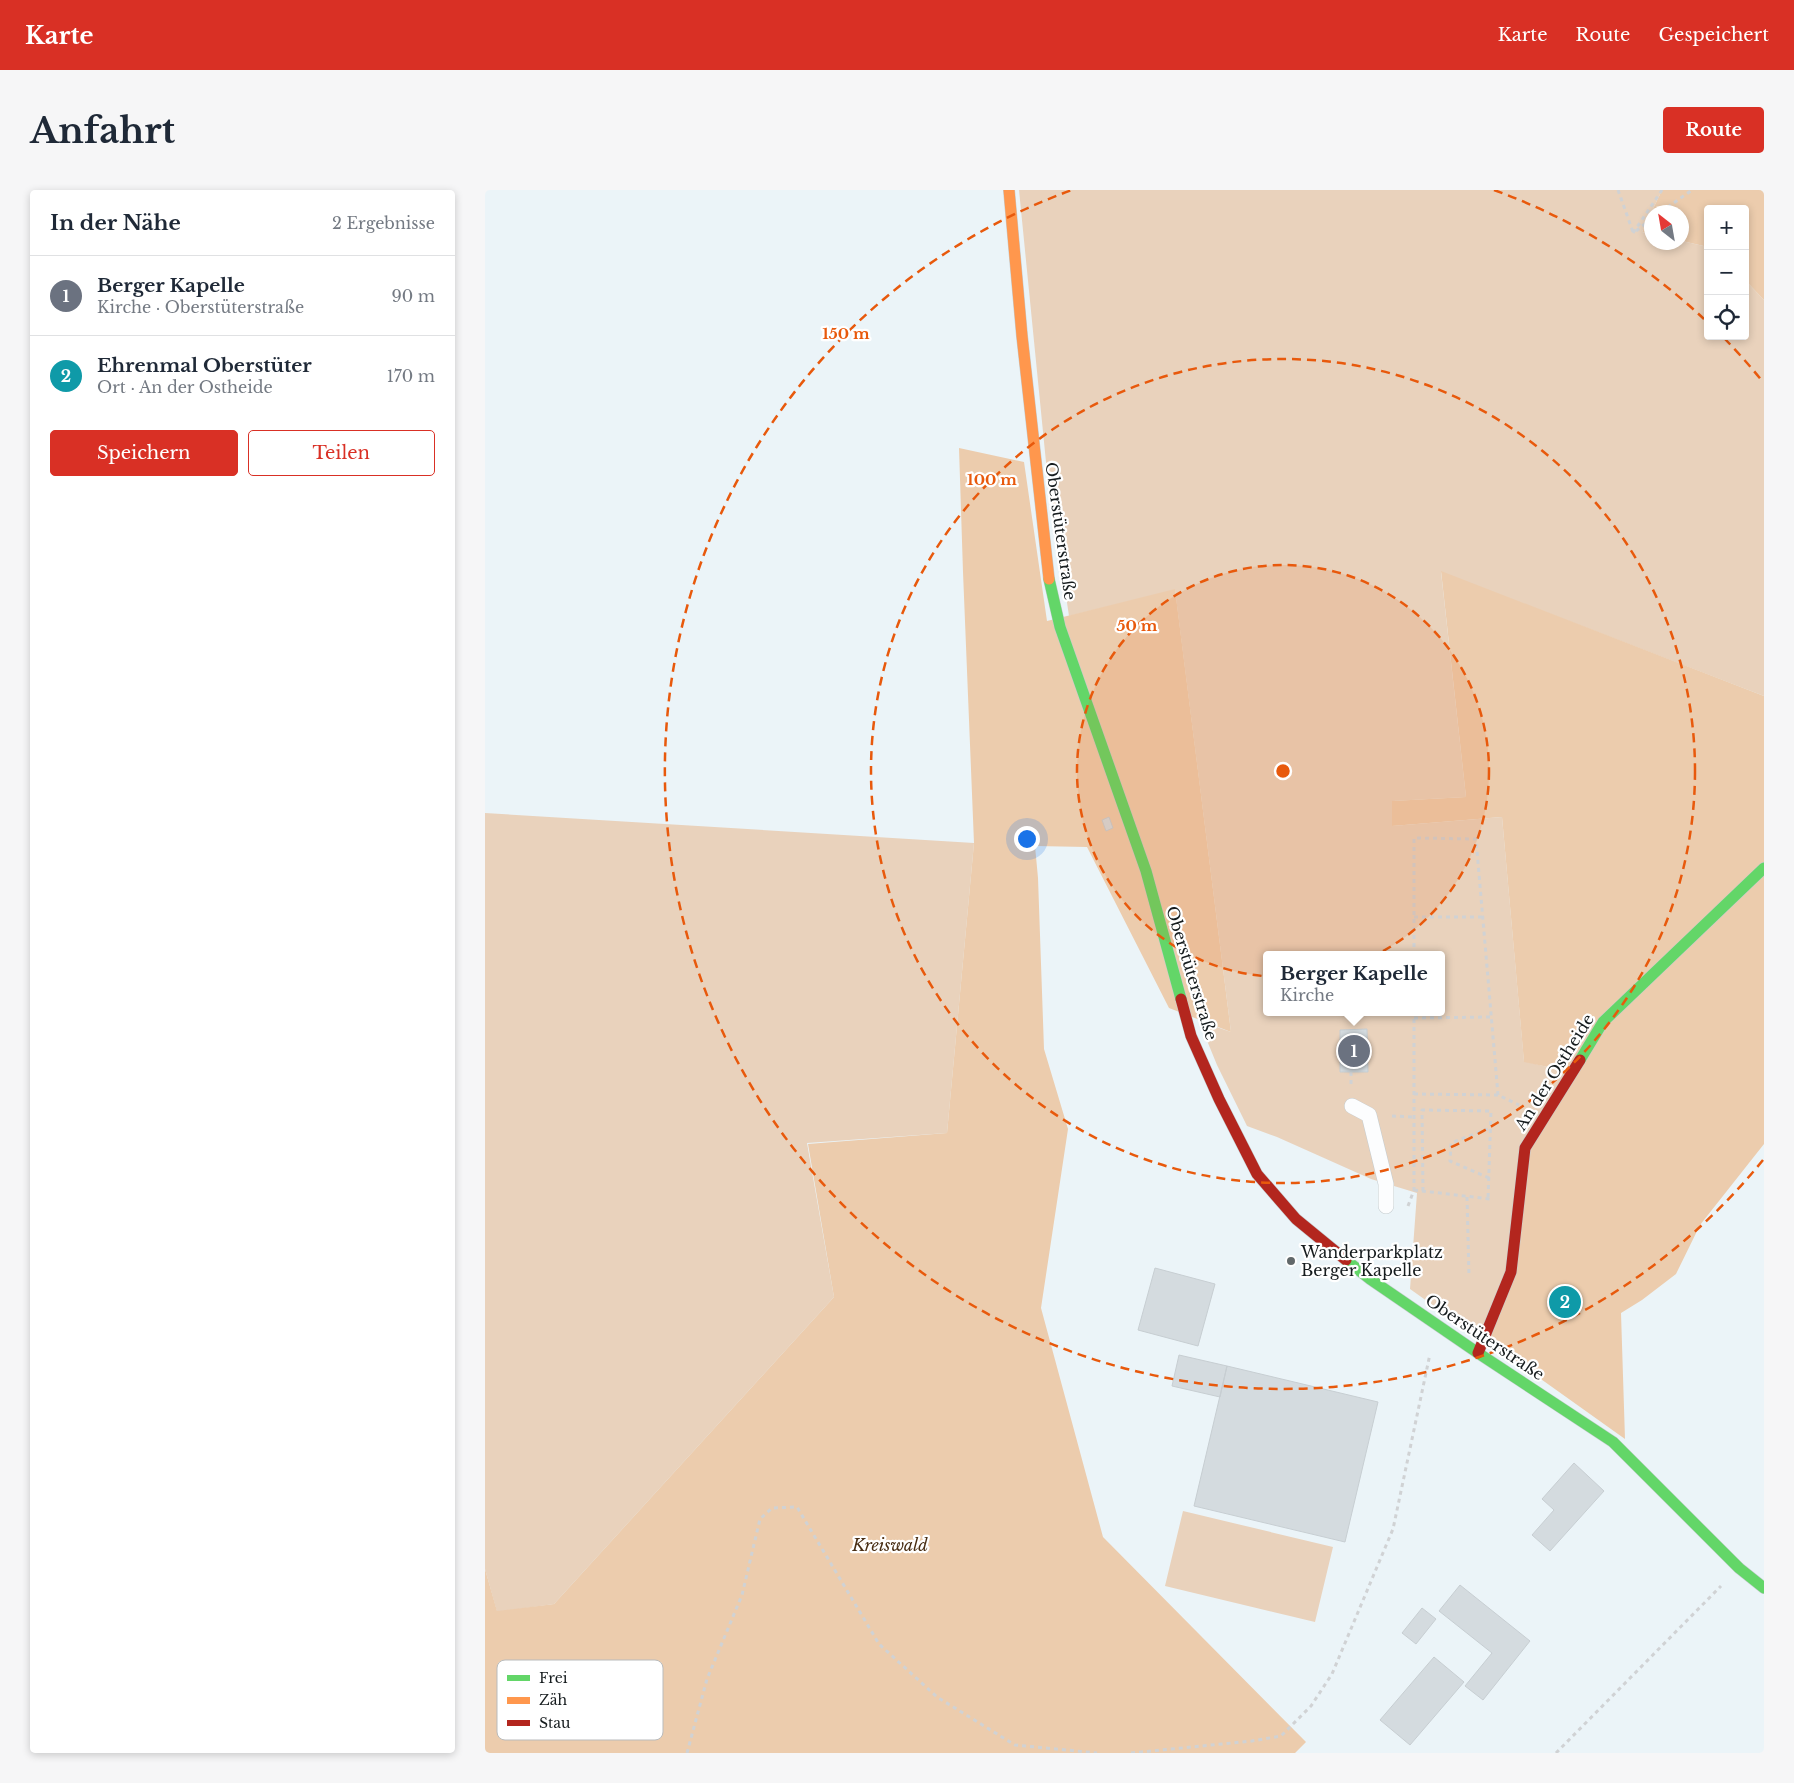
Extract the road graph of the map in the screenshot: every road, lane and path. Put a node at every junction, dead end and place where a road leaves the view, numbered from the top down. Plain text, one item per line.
1 (1009, 190) edge
2 (1618, 190) edge
3 (1662, 190) edge
4 (1692, 190) edge
5 (1671, 205) edge
6 (1644, 224) edge
7 (1633, 233) junction
8 (1764, 868) edge
9 (1414, 917) junction
10 (1483, 917) junction
11 (1414, 951) edge
12 (1491, 1017) junction
13 (1414, 1018) joint
14 (1414, 1094) junction
15 (1498, 1096) junction
16 (1351, 1106) dead end
17 (1545, 1116) junction
18 (1490, 1128) junction
19 (1489, 1178) junction
20 (1413, 1190) junction
21 (1423, 1191) junction
22 (1467, 1197) junction
23 (1488, 1199) junction
24 (1494, 1200) dead end
25 (1386, 1206) dead end
26 (1405, 1212) dead end
27 (1469, 1276) dead end
28 (1436, 1324) junction
29 (1478, 1353) junction
30 (1739, 1568) junction
31 (1764, 1588) edge
32 (687, 1753) edge
33 (1097, 1753) edge
34 (1131, 1753) edge
35 (1556, 1753) edge

1 - 28 street, Oberstüterstraße
2 - 7 path
3 - 7 path
4 - 5 path
6 - 7 path
8 - 17 street, An der Ostheide
9 - 10 path
9 - 10 path
9 - 11 path
10 - 12 path
12 - 13 path
12 - 15 path
13 - 14 path
14 - 15 path
14 - 20 path
15 - 17 path
16 - 25 lane
17 - 29 street, An der Ostheide
18 - 19 path
18 - 19 path
18 - 21 path
19 - 23 path
20 - 21 path
20 - 26 path
21 - 22 path
22 - 23 path
22 - 27 path
23 - 24 path
28 - 29 street, Oberstüterstraße
28 - 34 path
29 - 30 street, Oberstüterstraße
30 - 31 street, Oberstüterstraße
30 - 35 path
32 - 33 path

